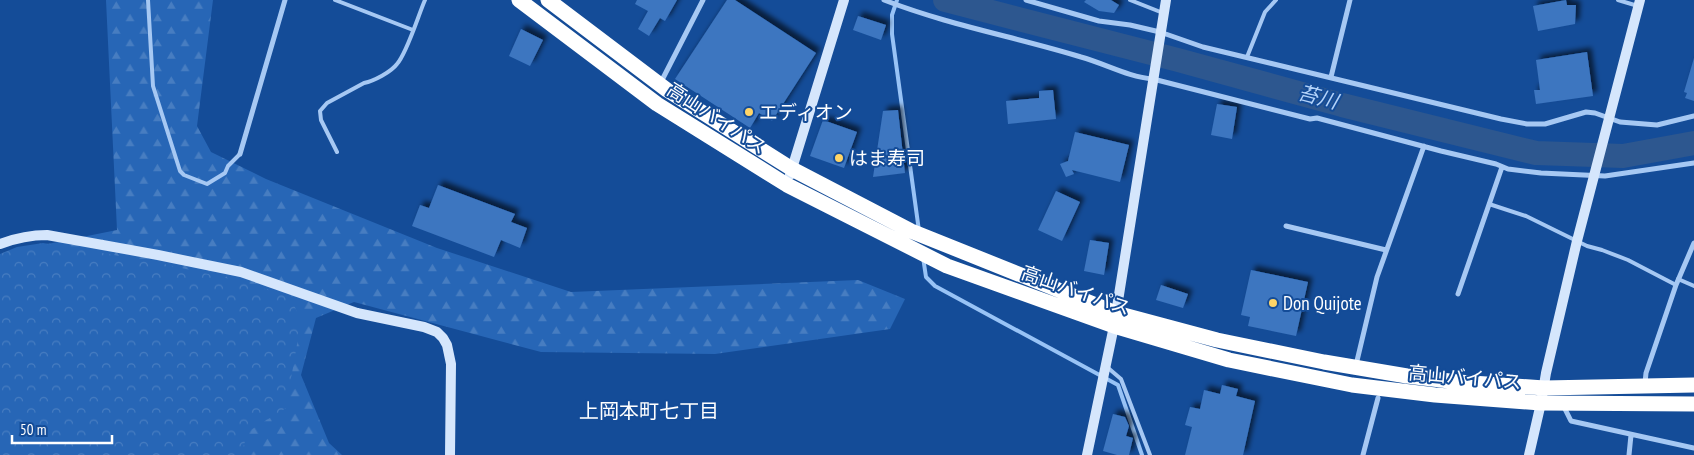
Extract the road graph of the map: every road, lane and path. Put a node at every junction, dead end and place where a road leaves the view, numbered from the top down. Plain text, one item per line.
1 (148, 0) edge
2 (285, 0) edge
3 (335, 0) edge
4 (424, 0) edge
5 (519, 0) edge
6 (548, 0) edge
7 (703, 0) edge
8 (844, 0) edge
9 (1026, 0) edge
10 (1130, 0) edge
11 (1166, 0) edge
12 (1276, 0) edge
13 (1350, 0) edge
14 (1618, 0) edge
15 (886, 1) edge
16 (1639, 3) edge
17 (1163, 13) junction
18 (413, 30) junction
19 (1160, 35) junction
20 (1247, 57) junction
21 (1154, 75) junction
22 (1331, 77) junction
23 (660, 84) junction
24 (1694, 116) edge
25 (1610, 118) junction
26 (1424, 146) junction
27 (337, 152) dead end
28 (240, 154) joint
29 (1694, 163) edge
30 (1502, 167) junction
31 (792, 169) junction
32 (1594, 173) junction
33 (786, 185) junction
34 (1489, 204) junction
35 (1286, 226) dead end
36 (1577, 241) junction
37 (1694, 243) edge
38 (0, 244) edge
39 (1386, 250) junction
40 (1678, 279) junction
41 (1676, 285) junction
42 (1694, 286) edge
43 (1458, 294) dead end
44 (1115, 319) junction
45 (1105, 367) junction
46 (1355, 367) junction
47 (1694, 385) edge
48 (1645, 386) junction
49 (1544, 388) junction
50 (1378, 398) dead end
51 (1541, 404) junction
52 (1562, 404) junction
53 (1694, 404) edge
54 (1631, 435) junction
55 (1694, 448) edge
56 (450, 455) edge
57 (1087, 455) edge
58 (1150, 455) edge
59 (1363, 455) edge
60 (1529, 455) edge
61 (1629, 455) edge

1 - 28 lane
2 - 28 street
3 - 18 lane
4 - 18 lane
5 - 33 highway, 高山バイパス
6 - 23 highway, 高山バイパス
7 - 23 street
8 - 31 street
9 - 19 street
10 - 17 lane
11 - 17 street
12 - 20 lane
13 - 22 street
14 - 16 lane
15 - 21 street
16 - 25 street
17 - 19 street
18 - 27 lane
19 - 20 street
19 - 21 street
20 - 22 street
21 - 26 street
21 - 44 street
22 - 25 street
23 - 31 highway, 高山バイパス
24 - 25 street
25 - 32 street
26 - 30 street
26 - 39 street
29 - 32 street
30 - 32 street
30 - 34 street
31 - 33 street
31 - 44 highway, 高山バイパス
32 - 36 street
33 - 44 highway, 高山バイパス
34 - 36 lane
34 - 43 street
35 - 39 street
36 - 41 lane
36 - 49 street
37 - 40 street
38 - 56 street
39 - 46 street
40 - 41 street
40 - 42 lane
41 - 48 street
44 - 45 street
44 - 46 highway, 高山バイパス
44 - 51 highway, 高山バイパス
45 - 57 street
45 - 58 lane
46 - 49 highway, 高山バイパス
47 - 48 highway, 高山バイパス
48 - 49 highway, 高山バイパス
49 - 51 street
50 - 59 street
51 - 52 highway, 高山バイパス
51 - 60 street
52 - 53 highway, 高山バイパス
52 - 54 street
54 - 55 street
54 - 61 street

